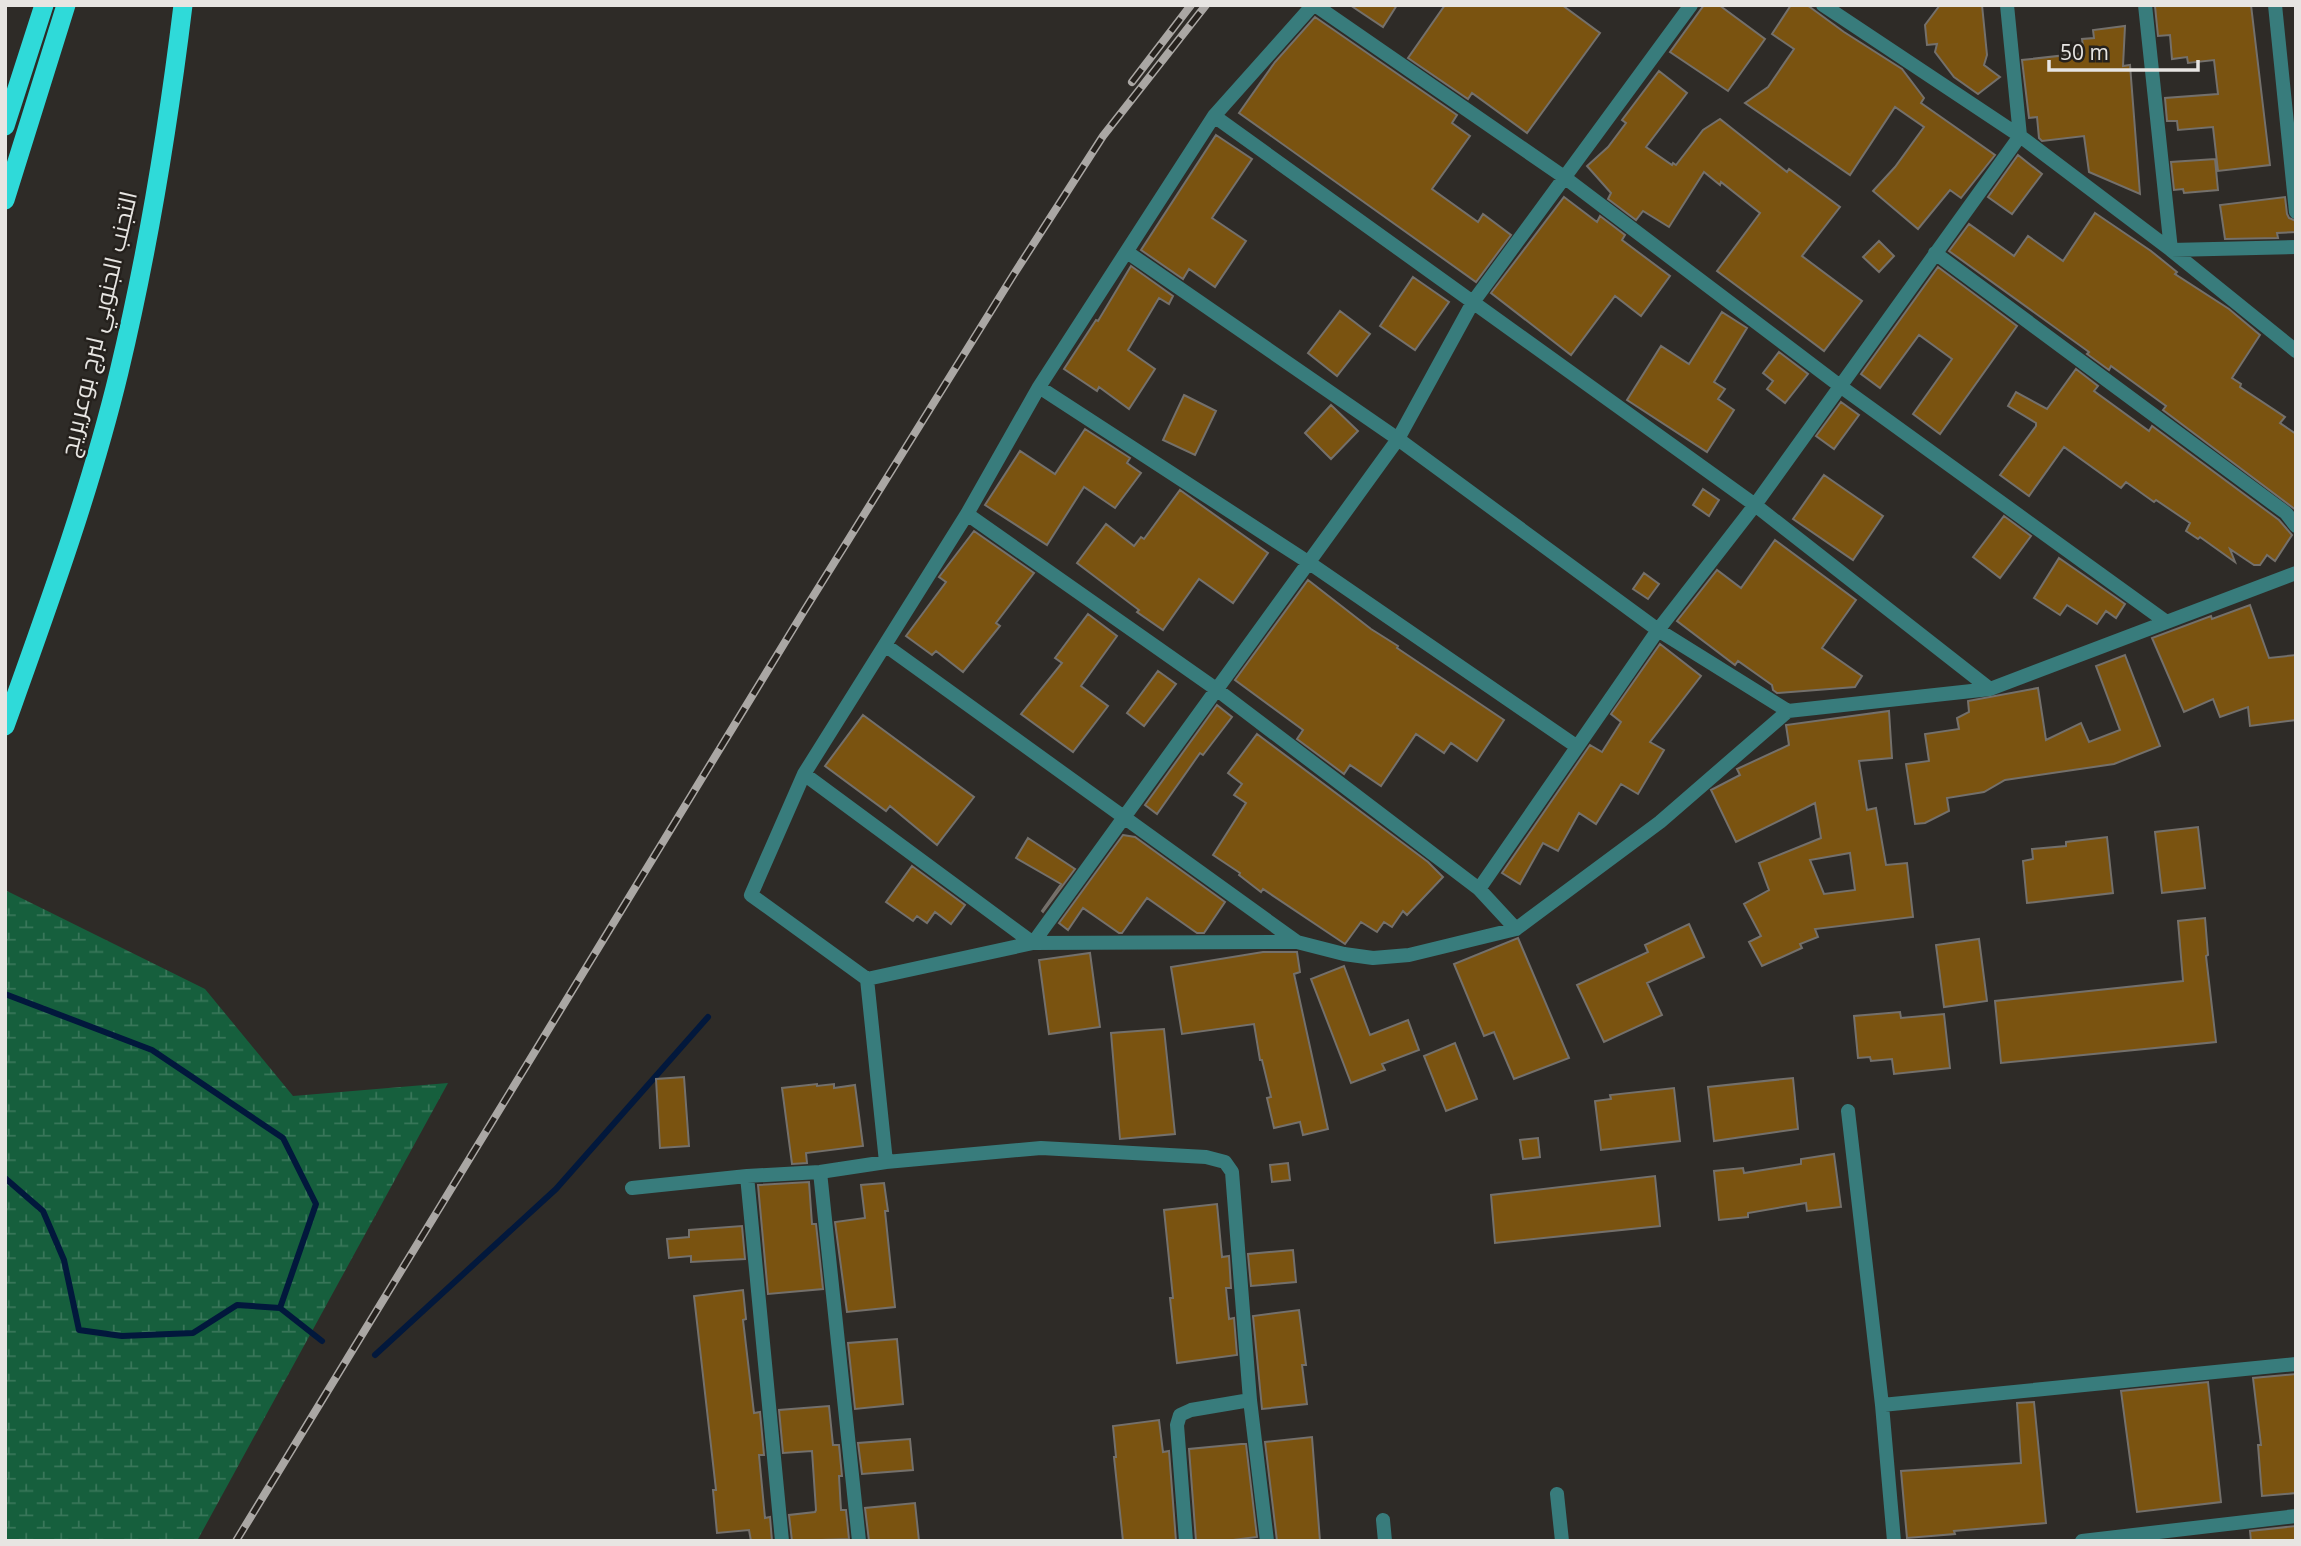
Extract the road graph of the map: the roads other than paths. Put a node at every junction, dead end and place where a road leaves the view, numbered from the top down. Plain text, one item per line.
1 (44, 5) edge
2 (66, 5) edge
3 (183, 5) edge
4 (1314, 5) edge
5 (1691, 5) edge
6 (1823, 5) edge
7 (2007, 5) edge
8 (2145, 5) edge
9 (2275, 5) edge
10 (1214, 116) junction
11 (5, 126) edge
12 (2020, 136) junction
13 (1564, 177) junction
14 (5, 200) edge
15 (2296, 212) edge
16 (2296, 247) edge
17 (2171, 250) junction
18 (1127, 252) junction
19 (1935, 253) junction
20 (1473, 302) junction
21 (2296, 351) edge
22 (1840, 386) junction
23 (1039, 387) junction
24 (1398, 439) junction
25 (1755, 505) junction
26 (967, 514) junction
27 (2296, 526) edge
28 (1308, 562) junction
29 (2296, 573) edge
30 (2165, 621) junction
31 (1658, 629) junction
32 (885, 645) junction
33 (1216, 689) junction
34 (1990, 689) junction
35 (1788, 711) junction
36 (5, 726) edge
37 (1576, 746) junction
38 (804, 774) junction
39 (1124, 816) junction
40 (1479, 889) junction
41 (1516, 929) junction
42 (1297, 942) junction
43 (1033, 943) junction
44 (867, 979) junction
45 (1848, 1111) dead end
46 (886, 1162) junction
47 (820, 1172) junction
48 (747, 1176) junction
49 (632, 1188) dead end
50 (2296, 1364) edge
51 (1250, 1400) junction
52 (1882, 1405) junction
53 (1557, 1494) dead end
54 (2296, 1516) edge
55 (1383, 1520) dead end
56 (782, 1541) edge
57 (859, 1541) edge
58 (1186, 1541) edge
59 (1267, 1541) edge
60 (1385, 1541) edge
61 (1562, 1541) edge
62 (1894, 1541) edge
63 (2082, 1541) edge

1 - 11 highway
2 - 14 highway
3 - 36 highway, التجنب الجنوبي لبرج بوعريريج
4 - 10 street
4 - 13 street
5 - 13 street
6 - 12 street
7 - 12 street
8 - 17 street
9 - 15 street
10 - 18 street
10 - 20 street
12 - 17 street
12 - 19 street
13 - 20 street
13 - 22 street
16 - 17 street
17 - 21 street
18 - 23 street
18 - 24 street
19 - 22 street
19 - 27 street
20 - 24 street
20 - 25 street
22 - 25 street
22 - 30 street
23 - 26 street
23 - 28 street
24 - 28 street
24 - 31 street
25 - 31 street
25 - 34 street
26 - 32 street
26 - 33 street
28 - 33 street
28 - 37 street
29 - 30 street
30 - 34 street
31 - 35 street
31 - 37 street
32 - 38 street
32 - 39 street
33 - 39 street
33 - 40 street
34 - 35 street
35 - 41 street
37 - 40 street
38 - 43 street
38 - 44 street
39 - 42 street
39 - 43 street
40 - 41 street
41 - 42 street
42 - 43 street
43 - 44 street
44 - 46 street
45 - 52 street
46 - 47 street
46 - 51 street
47 - 48 street
47 - 57 street
48 - 49 street
48 - 56 street
50 - 52 street
51 - 58 street
51 - 59 street
52 - 62 street
53 - 61 street
54 - 63 street
55 - 60 street

